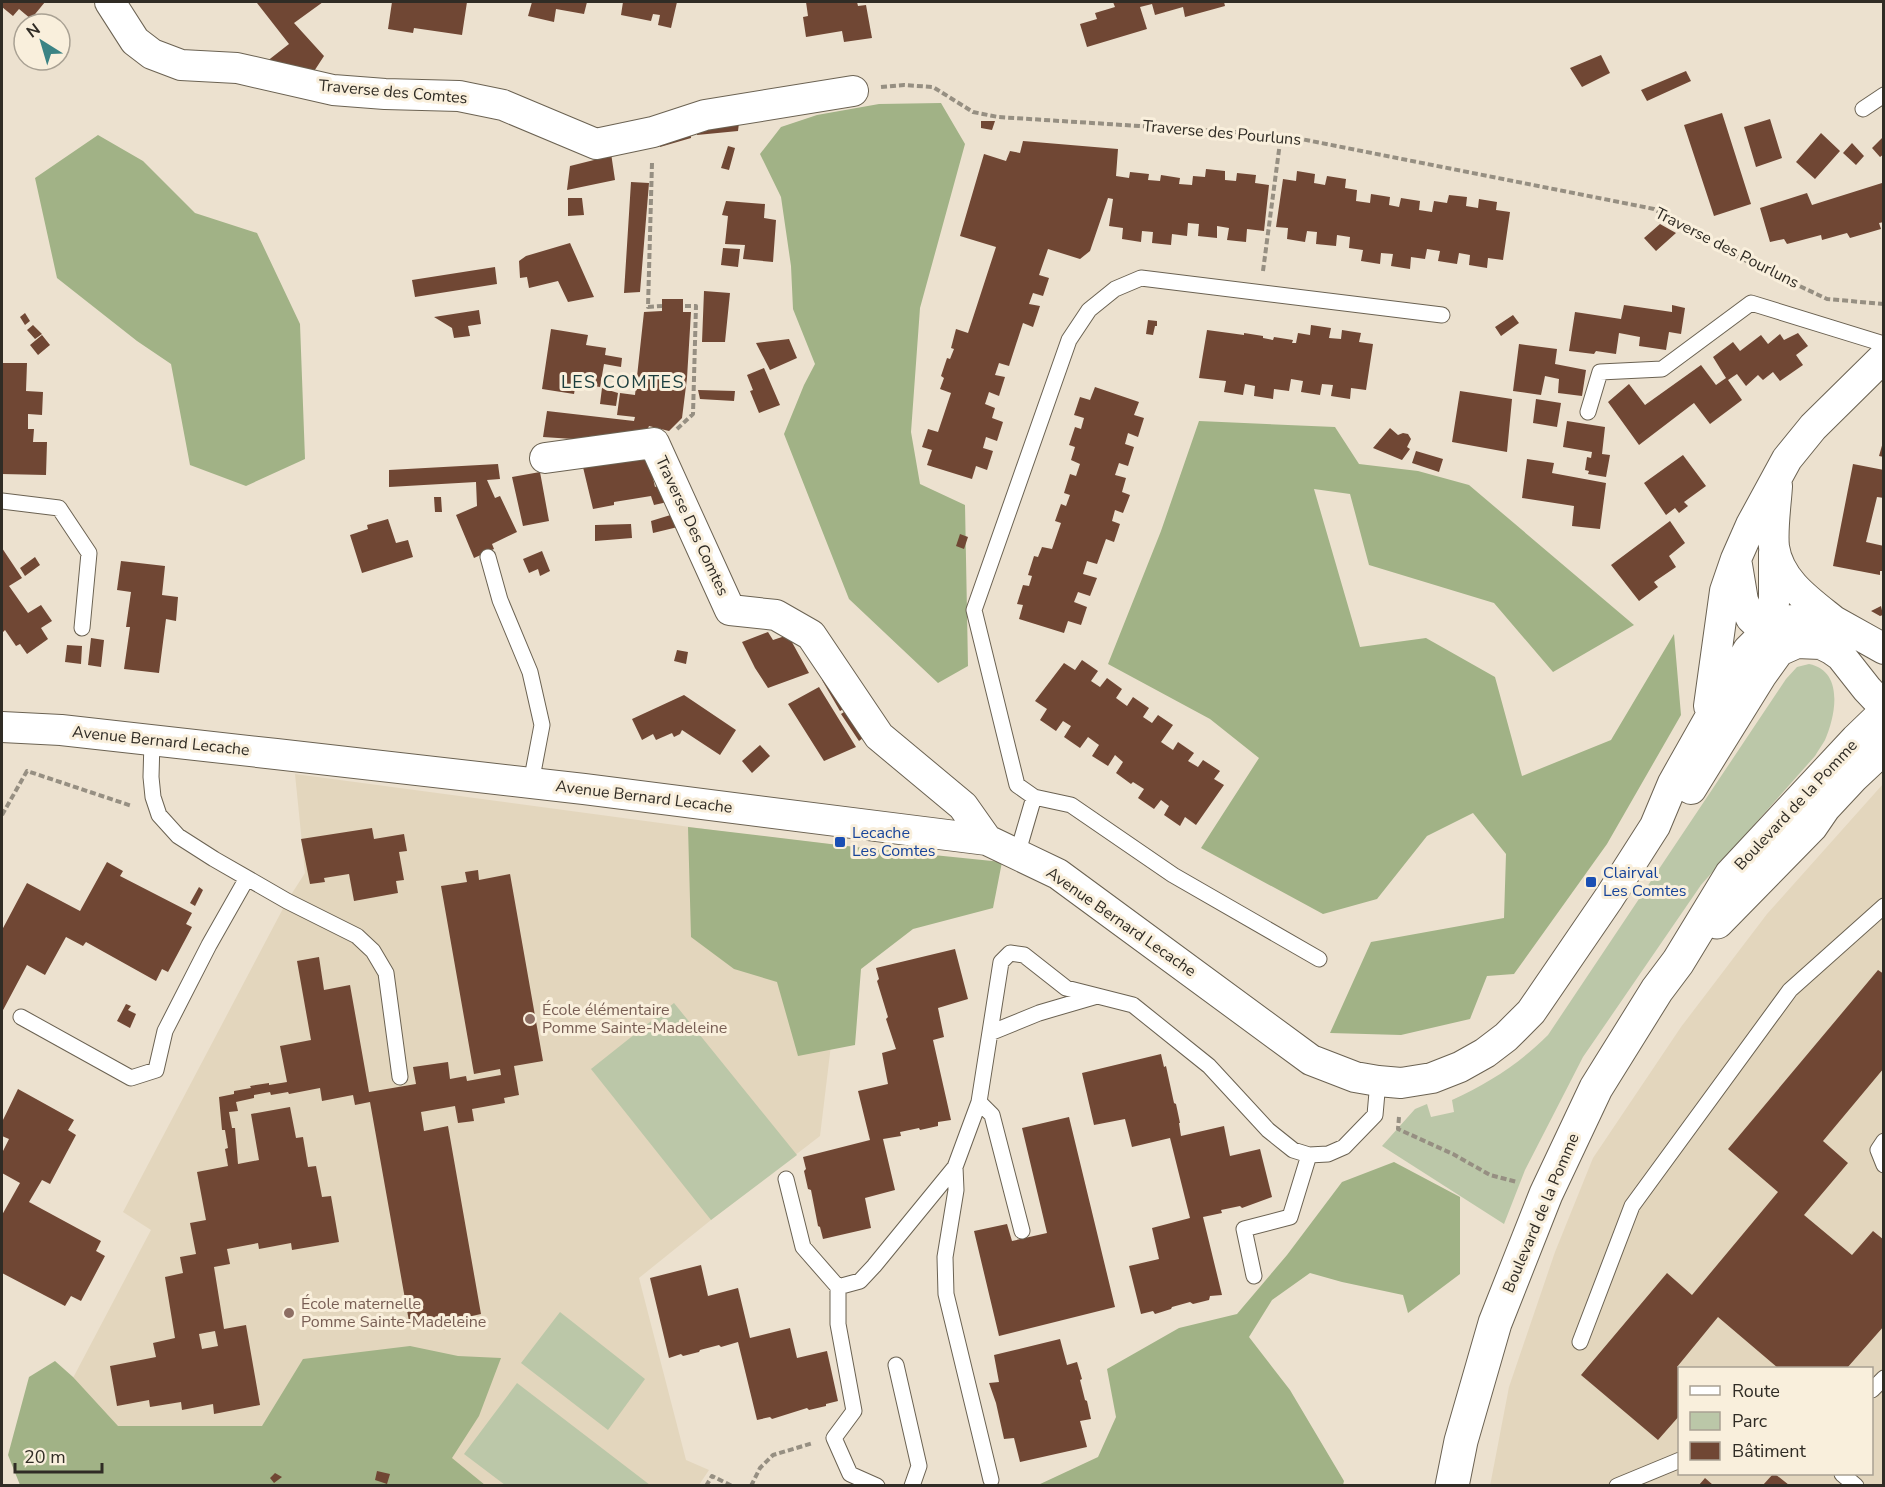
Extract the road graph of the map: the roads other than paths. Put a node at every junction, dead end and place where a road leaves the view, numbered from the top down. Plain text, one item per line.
1 (110, 2) edge
2 (853, 91) road end
3 (1884, 95) edge
4 (1863, 110) dead end
5 (1442, 315) dead end
6 (1884, 344) edge
7 (1884, 357) edge
8 (1588, 411) dead end
9 (545, 458) dead end
10 (1778, 477) junction
11 (2, 501) edge
12 (1774, 546) junction
13 (488, 557) dead end
14 (1736, 559) junction
15 (1834, 621) junction
16 (82, 628) dead end
17 (1773, 642) junction
18 (1884, 649) edge
19 (1884, 707) edge
20 (2, 712) edge
21 (1884, 714) edge
22 (1707, 721) junction
23 (2, 727) edge
24 (51, 729) junction
25 (152, 741) junction
26 (1884, 747) edge
27 (531, 783) junction
28 (1034, 797) junction
29 (1656, 826) junction
30 (987, 840) junction
31 (1017, 855) junction
32 (247, 878) junction
33 (1884, 906) edge
34 (1319, 959) dead end
35 (1678, 962) junction
36 (1098, 996) junction
37 (21, 1017) dead end
38 (990, 1033) junction
39 (400, 1077) dead end
40 (1378, 1082) junction
41 (979, 1102) junction
42 (1884, 1142) edge
43 (1309, 1155) junction
44 (1884, 1165) edge
45 (955, 1167) junction
46 (786, 1179) dead end
47 (1022, 1231) dead end
48 (1254, 1275) dead end
49 (838, 1287) junction
50 (1580, 1342) dead end
51 (897, 1365) dead end
52 (1884, 1378) edge
53 (1873, 1389) edge
54 (1678, 1461) edge
55 (1844, 1475) edge
56 (991, 1480) dead end
57 (877, 1485) edge
58 (912, 1485) edge
59 (1452, 1485) edge
60 (1617, 1485) edge
61 (1856, 1485) edge

1 - 2 street, Traverse des Comtes
3 - 4 lane
5 - 28 lane
6 - 8 lane
7 - 10 street
9 - 30 street, Traverse Des Comtes
10 - 12 street
10 - 14 street
11 - 16 lane
12 - 15 street
12 - 17 street
13 - 27 lane
14 - 17 street
14 - 22 street
15 - 17 street, Avenue Bernard Lecache
15 - 18 street, Avenue Bernard Lecache
17 - 19 street
17 - 22 street, Avenue Bernard Lecache
17 - 29 street, Avenue Bernard Lecache
20 - 24 street, Avenue Bernard Lecache
21 - 35 main road, Boulevard de la Pomme
22 - 29 street, Avenue Bernard Lecache
23 - 24 street, Avenue Bernard Lecache
24 - 25 street, Avenue Bernard Lecache
25 - 27 street, Avenue Bernard Lecache
25 - 32 lane
26 - 35 main road, Boulevard de la Pomme
27 - 30 street, Avenue Bernard Lecache
28 - 31 lane
28 - 34 lane
29 - 40 street, Avenue Bernard Lecache
30 - 31 street, Avenue Bernard Lecache
31 - 40 street, Avenue Bernard Lecache
32 - 37 lane
32 - 39 lane
33 - 50 lane
35 - 59 main road, Boulevard de la Pomme
36 - 38 lane
36 - 38 lane
36 - 43 lane
38 - 41 lane
40 - 43 lane
41 - 45 lane
41 - 47 lane
42 - 44 lane
43 - 48 lane
45 - 49 lane
45 - 56 lane
46 - 49 lane
49 - 57 lane
51 - 58 lane
52 - 53 lane
54 - 60 lane
55 - 61 lane

